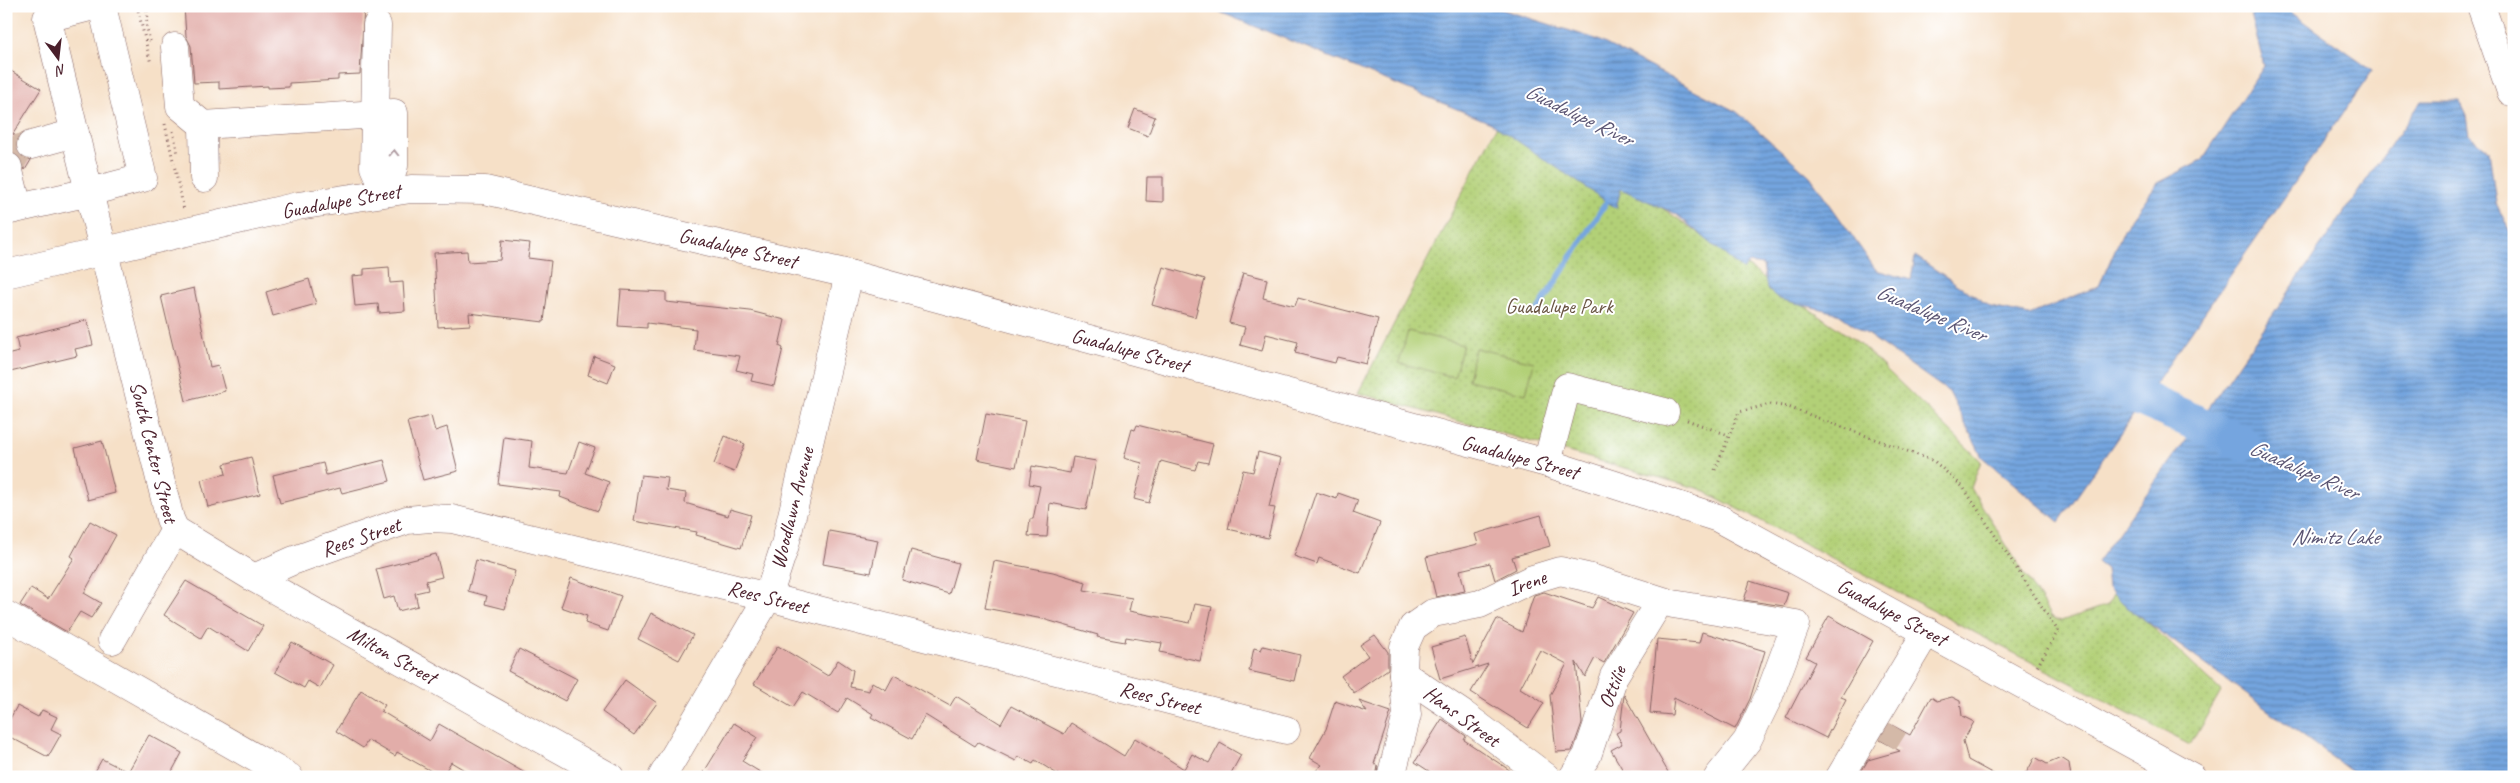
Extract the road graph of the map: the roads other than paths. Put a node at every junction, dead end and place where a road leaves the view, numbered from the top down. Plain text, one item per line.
1 (94, 6) edge
2 (102, 6) edge
3 (2481, 6) edge
4 (377, 24) dead end
5 (175, 47) dead end
6 (2514, 92) edge
7 (385, 113) junction
8 (202, 124) junction
9 (75, 133) junction
10 (31, 145) tunnel mouth
11 (8, 167) dead end
12 (204, 178) dead end
13 (90, 192) junction
14 (385, 192) junction
15 (12, 210) edge
16 (103, 251) junction
17 (6, 274) edge
18 (849, 274) junction
19 (1665, 412) road end
20 (1547, 463) junction
21 (176, 530) junction
22 (254, 578) junction
23 (768, 597) junction
24 (1660, 601) junction
25 (6, 615) edge
26 (1927, 631) junction
27 (112, 640) dead end
28 (1403, 674) junction
29 (1886, 699) junction
30 (1286, 730) dead end
31 (1857, 747) junction
32 (289, 777) edge
33 (610, 777) edge
34 (662, 777) edge
35 (1391, 777) edge
36 (1546, 777) edge
37 (1573, 777) edge
38 (1718, 777) edge
39 (1840, 777) edge
40 (2192, 777) edge

1 - 9 street, South Center Street
2 - 13 street
3 - 6 street
4 - 7 street
5 - 8 street
7 - 8 street
7 - 14 street
8 - 12 street
9 - 10 street
9 - 13 street, South Center Street
11 - 15 street
13 - 15 street
13 - 16 street, South Center Street
14 - 16 street, Guadalupe Street
14 - 18 street, Guadalupe Street
16 - 17 street, Guadalupe Street
16 - 21 street, South Center Street
18 - 20 street, Guadalupe Street
18 - 23 street, Woodlawn Avenue
19 - 20 street
20 - 26 street, Guadalupe Street
21 - 22 street, Milton Street
21 - 27 street, South Center Street
22 - 23 street, Rees Street
22 - 33 street, Milton Street
23 - 30 street, Rees Street
23 - 34 street, Woodlawn Avenue
24 - 28 street, Irene
24 - 37 street, Ottilie
24 - 38 street, Irene
25 - 32 street
26 - 29 street
26 - 40 street, Guadalupe Street
28 - 35 street, Irene
28 - 36 street, Hans Street
29 - 31 street
29 - 31 street
31 - 39 street

